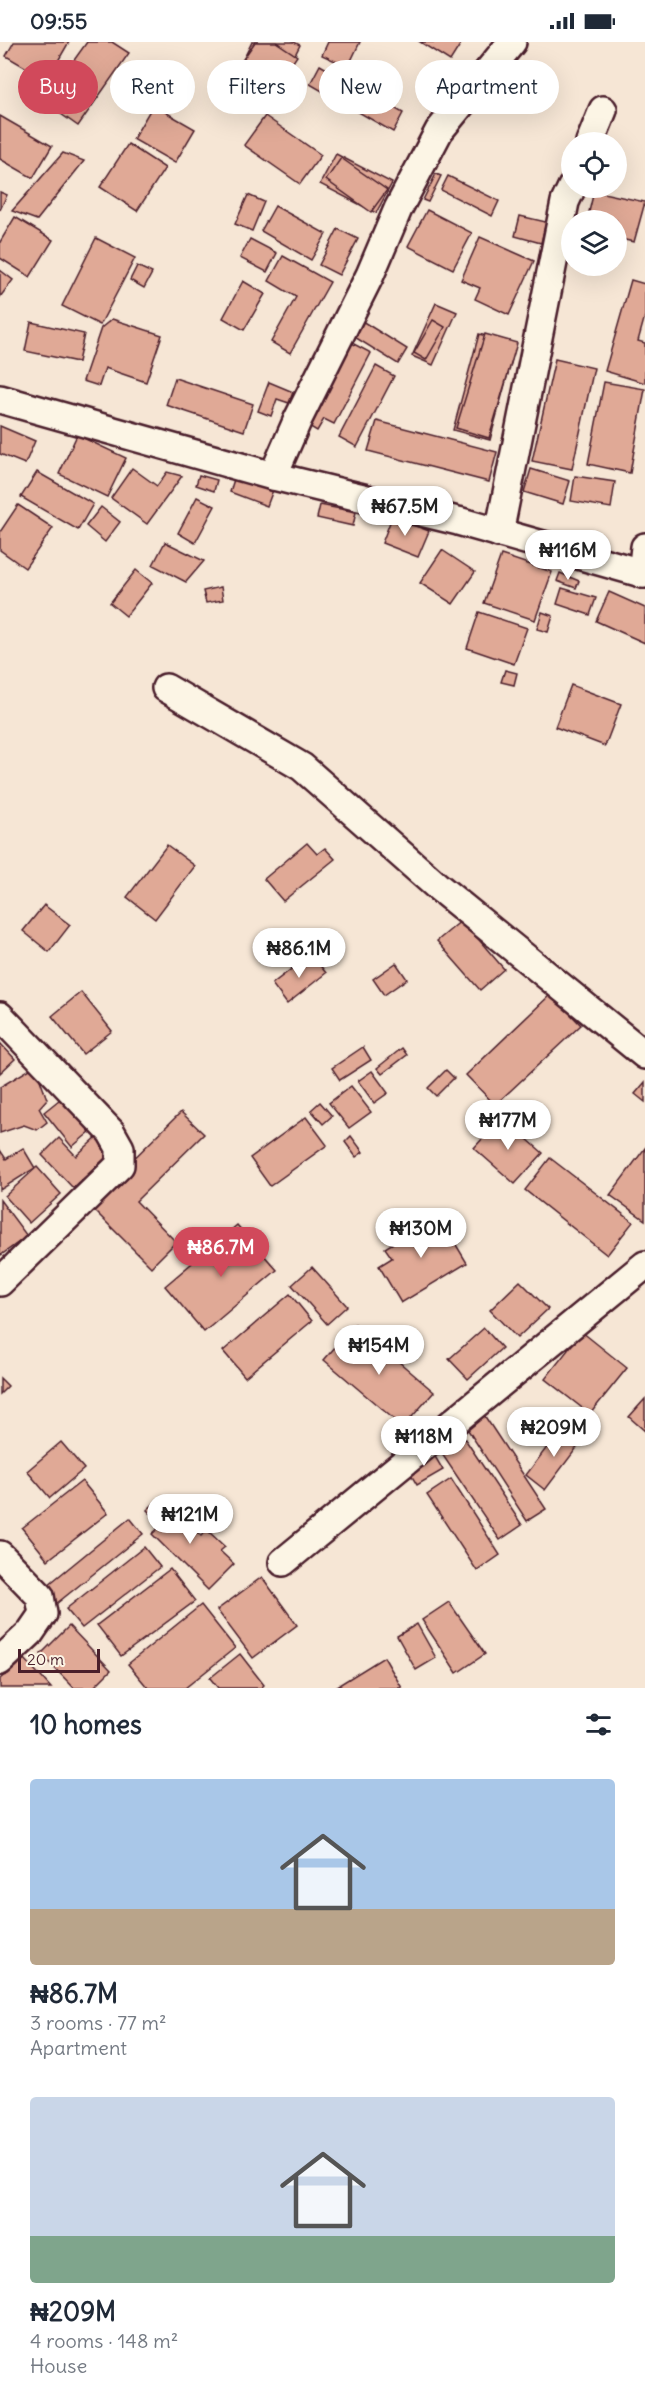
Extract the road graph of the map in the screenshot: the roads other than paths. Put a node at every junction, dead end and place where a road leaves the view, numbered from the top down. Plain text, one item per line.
1 (510, 43) edge
2 (603, 110) dead end
3 (594, 132) edge
4 (567, 198) edge
5 (0, 399) edge
6 (273, 476) junction
7 (499, 532) junction
8 (645, 547) edge
9 (644, 574) edge
10 (166, 688) dead end
11 (2, 1022) edge
12 (645, 1055) edge
13 (645, 1265) edge
14 (0, 1281) edge
15 (0, 1555) edge
16 (283, 1562) dead end
17 (0, 1661) edge

1 - 6 street
2 - 3 street
4 - 7 street
5 - 6 street
6 - 7 street
7 - 9 street
8 - 9 street
10 - 12 street
11 - 14 street
13 - 16 street
15 - 17 street

